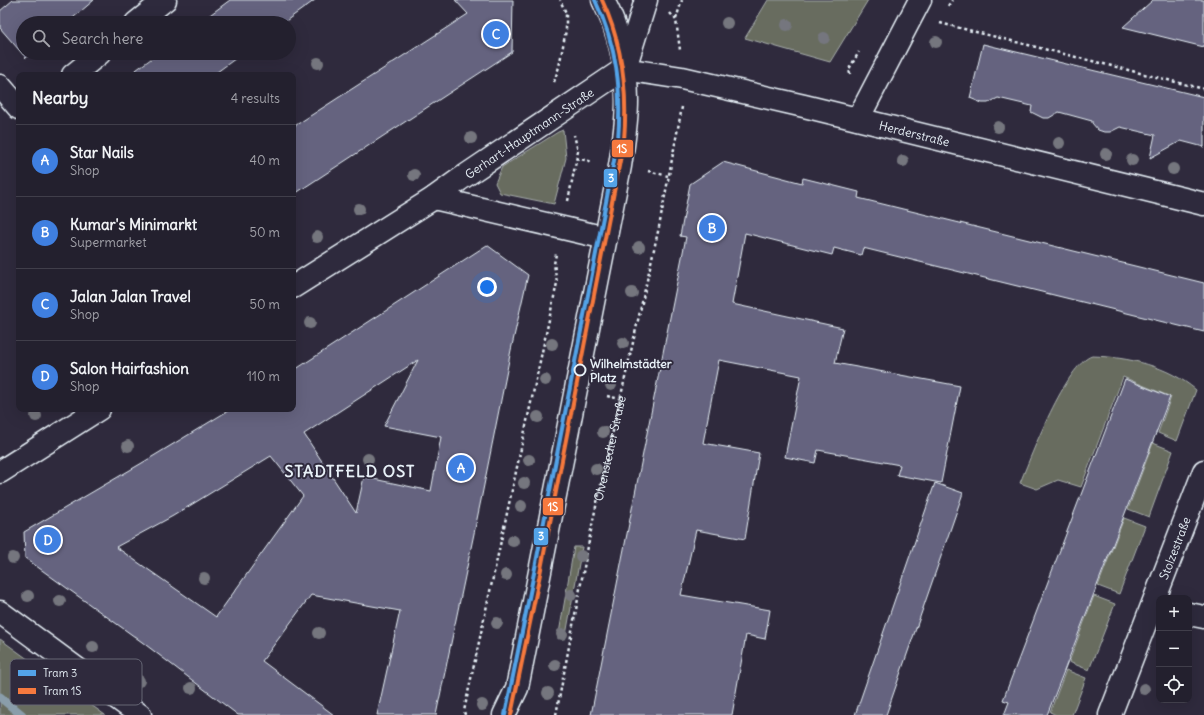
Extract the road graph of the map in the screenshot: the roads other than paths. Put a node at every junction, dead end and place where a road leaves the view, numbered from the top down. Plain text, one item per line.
1 (165, 0) edge
2 (603, 0) edge
3 (646, 0) edge
4 (920, 0) edge
5 (145, 16) edge
6 (91, 60) edge
7 (624, 69) junction
8 (77, 72) edge
9 (0, 86) edge
10 (16, 105) edge
11 (858, 119) junction
12 (434, 198) junction
13 (1204, 204) edge
14 (606, 238) junction
15 (296, 285) edge
16 (94, 412) edge
17 (1204, 471) edge
18 (0, 472) edge
19 (1155, 606) edge
20 (0, 612) edge
21 (1192, 615) edge
22 (1204, 617) edge
23 (64, 659) edge
24 (517, 688) junction
25 (126, 705) edge
26 (140, 715) edge
27 (504, 715) edge
28 (520, 715) edge
29 (1110, 715) edge

1 - 5 street
2 - 7 street
3 - 7 street
4 - 11 street
6 - 8 street
7 - 11 street, Herderstraße
7 - 12 street, Gerhart-Hauptmann-Straße
7 - 14 street
9 - 10 street
11 - 13 street, Herderstraße
12 - 14 street
12 - 15 street, Gerhart-Hauptmann-Straße
14 - 24 street
16 - 18 street
17 - 19 street, Stolzestraße
19 - 29 street, Stolzestraße
20 - 23 street
21 - 22 street
24 - 27 street
24 - 28 street
25 - 26 street

